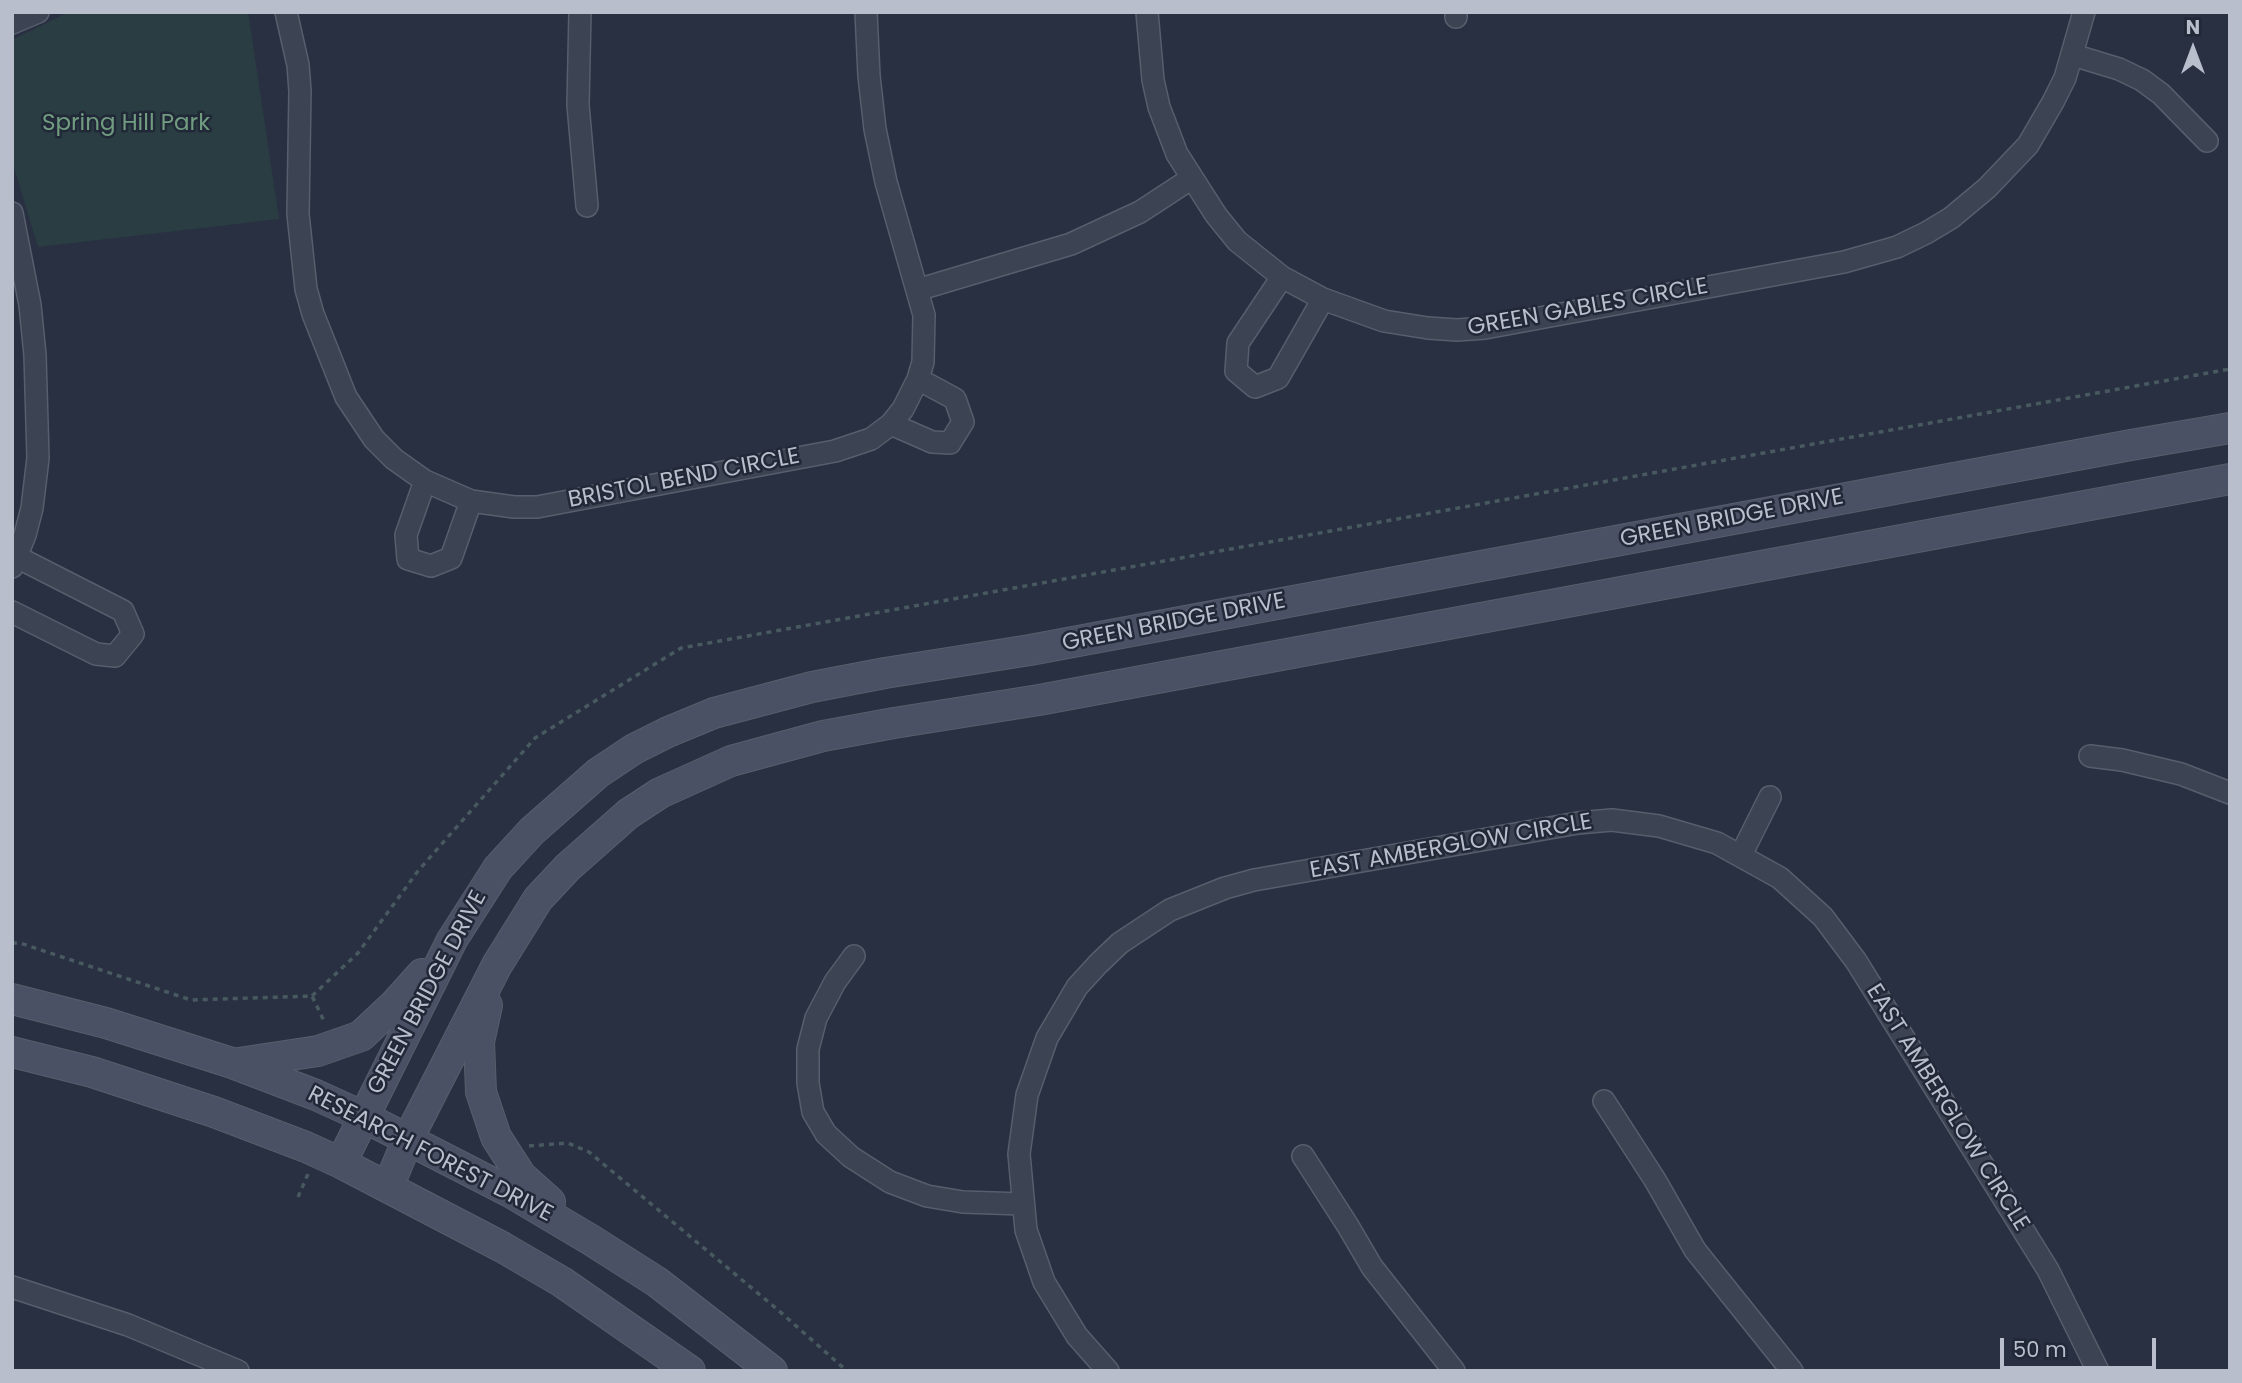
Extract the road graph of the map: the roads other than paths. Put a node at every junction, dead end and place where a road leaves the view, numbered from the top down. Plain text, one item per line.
1 (38, 12) edge
2 (286, 12) edge
3 (580, 12) edge
4 (866, 12) edge
5 (1147, 12) edge
6 (2084, 12) edge
7 (12, 23) edge
8 (2073, 55) junction
9 (2207, 141) dead end
10 (1192, 178) junction
11 (587, 206) dead end
12 (12, 213) edge
13 (1282, 277) junction
14 (917, 290) junction
15 (1323, 299) junction
16 (918, 379) junction
17 (891, 424) junction
18 (2230, 428) edge
19 (2230, 479) edge
20 (425, 481) junction
21 (471, 501) junction
22 (15, 562) edge
23 (12, 612) edge
24 (2090, 756) dead end
25 (2230, 793) edge
26 (1770, 797) dead end
27 (1741, 855) junction
28 (452, 940) junction
29 (854, 956) dead end
30 (497, 965) junction
31 (12, 999) edge
32 (12, 1052) edge
33 (232, 1063) junction
34 (1604, 1101) dead end
35 (362, 1116) junction
36 (408, 1139) junction
37 (1303, 1156) dead end
38 (341, 1163) junction
39 (388, 1187) junction
40 (1022, 1204) junction
41 (591, 1240) junction
42 (12, 1287) edge
43 (770, 1370) edge
44 (238, 1371) edge
45 (690, 1371) edge
46 (1108, 1371) edge
47 (1454, 1371) edge
48 (1792, 1371) edge
49 (2098, 1371) edge

1 - 7 street
2 - 20 street, BRISTOL BEND CIRCLE
3 - 11 street
4 - 14 street, BRISTOL BEND CIRCLE
5 - 10 street, GREEN GABLES CIRCLE
6 - 8 street, GREEN GABLES CIRCLE
8 - 9 street
8 - 15 street, GREEN GABLES CIRCLE
10 - 13 street, GREEN GABLES CIRCLE
10 - 14 street
12 - 22 street
13 - 15 street, GREEN GABLES CIRCLE
13 - 15 street
14 - 16 street, BRISTOL BEND CIRCLE
16 - 17 street, BRISTOL BEND CIRCLE
16 - 17 street
17 - 21 street, BRISTOL BEND CIRCLE
18 - 28 main road, GREEN BRIDGE DRIVE
19 - 30 main road, GREEN BRIDGE DRIVE
20 - 21 street, BRISTOL BEND CIRCLE
20 - 21 street
22 - 23 street
24 - 25 street
26 - 27 street
27 - 40 street, EAST AMBERGLOW CIRCLE
27 - 49 street, EAST AMBERGLOW CIRCLE
28 - 33 main road
28 - 35 main road, GREEN BRIDGE DRIVE
29 - 40 street
30 - 36 main road, GREEN BRIDGE DRIVE
30 - 41 main road
31 - 33 main road, RESEARCH FOREST DRIVE
32 - 38 main road, RESEARCH FOREST DRIVE
33 - 35 main road, RESEARCH FOREST DRIVE
34 - 48 street
35 - 36 main road, RESEARCH FOREST DRIVE
35 - 38 main road, GREEN BRIDGE DRIVE
36 - 39 main road, GREEN BRIDGE DRIVE
36 - 41 main road, RESEARCH FOREST DRIVE
37 - 47 street
38 - 39 main road, RESEARCH FOREST DRIVE
39 - 45 main road, RESEARCH FOREST DRIVE
40 - 46 street, EAST AMBERGLOW CIRCLE
41 - 43 main road, RESEARCH FOREST DRIVE
42 - 44 street

